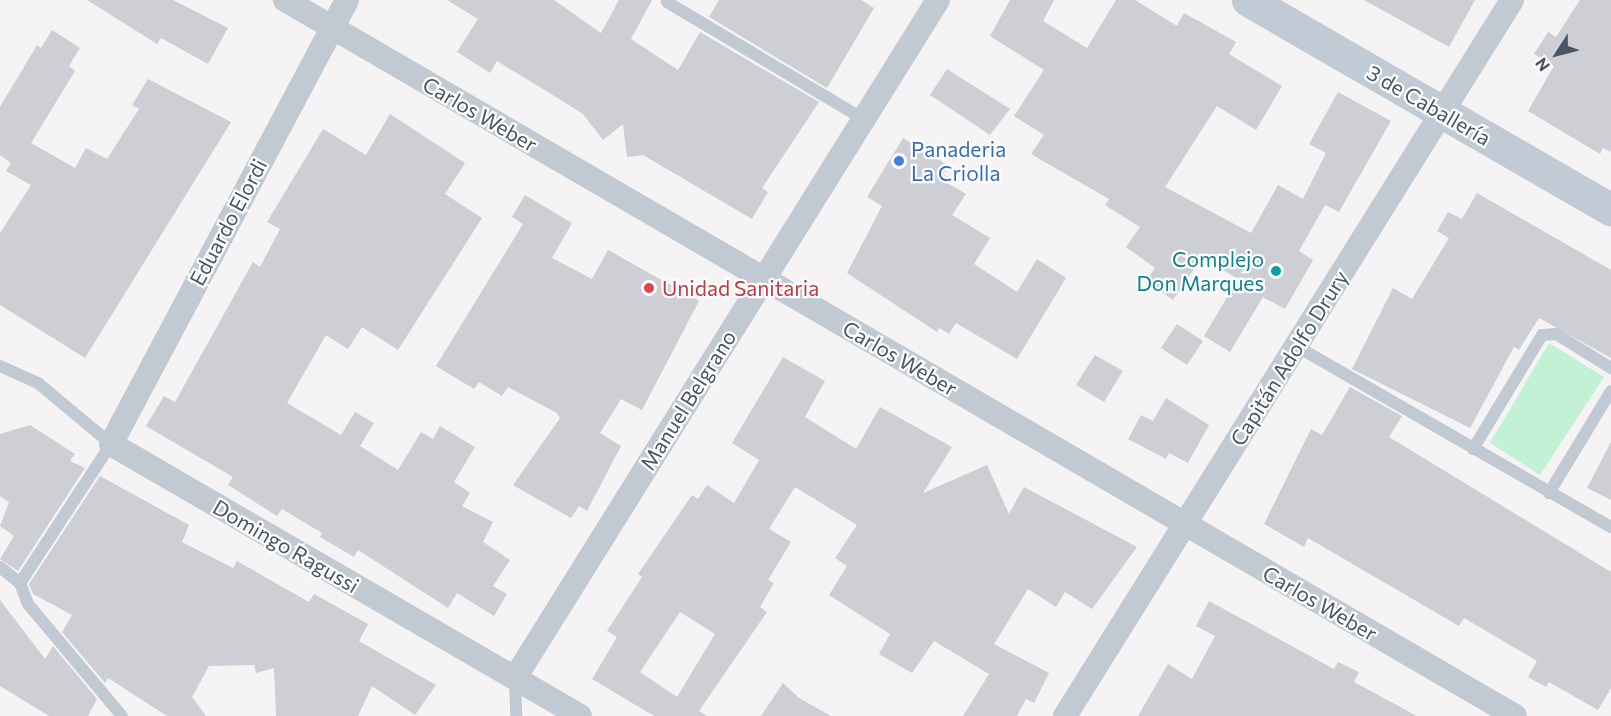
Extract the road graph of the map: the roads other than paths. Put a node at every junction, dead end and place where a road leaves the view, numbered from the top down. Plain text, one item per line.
1 (285, 0) edge
2 (347, 0) edge
3 (938, 0) edge
4 (1248, 0) edge
5 (1512, 0) edge
6 (667, 2) dead end
7 (330, 27) junction
8 (1442, 113) junction
9 (863, 119) junction
10 (1611, 210) edge
11 (764, 279) junction
12 (1296, 346) junction
13 (0, 366) edge
14 (1611, 368) edge
15 (1611, 391) edge
16 (111, 444) junction
17 (1473, 449) junction
18 (1549, 493) junction
19 (1185, 524) junction
20 (1611, 527) edge
21 (0, 567) edge
22 (20, 584) junction
23 (515, 678) junction
24 (122, 716) edge
25 (516, 716) edge
26 (580, 716) edge
27 (1065, 716) edge
28 (1515, 716) edge

1 - 7 street, Carlos Weber
2 - 7 street, Eduardo Elordi
3 - 9 street, Manuel Belgrano
4 - 8 main road, 3 de Caballería
5 - 8 street, Capitán Adolfo Drury
6 - 9 lane
7 - 11 street, Carlos Weber
7 - 16 street, Eduardo Elordi
8 - 10 main road, 3 de Caballería
8 - 12 street, Capitán Adolfo Drury
9 - 11 street, Manuel Belgrano
11 - 19 street, Carlos Weber
11 - 23 street, Manuel Belgrano
12 - 17 lane
12 - 19 street, Capitán Adolfo Drury
13 - 16 lane, Domingo Ragussi
14 - 17 lane
15 - 18 lane
16 - 22 lane
16 - 23 street, Domingo Ragussi
17 - 18 lane
18 - 20 lane
19 - 27 street, Capitán Adolfo Drury
19 - 28 street, Carlos Weber
21 - 22 lane
22 - 24 lane
23 - 25 lane
23 - 26 street, Domingo Ragussi

